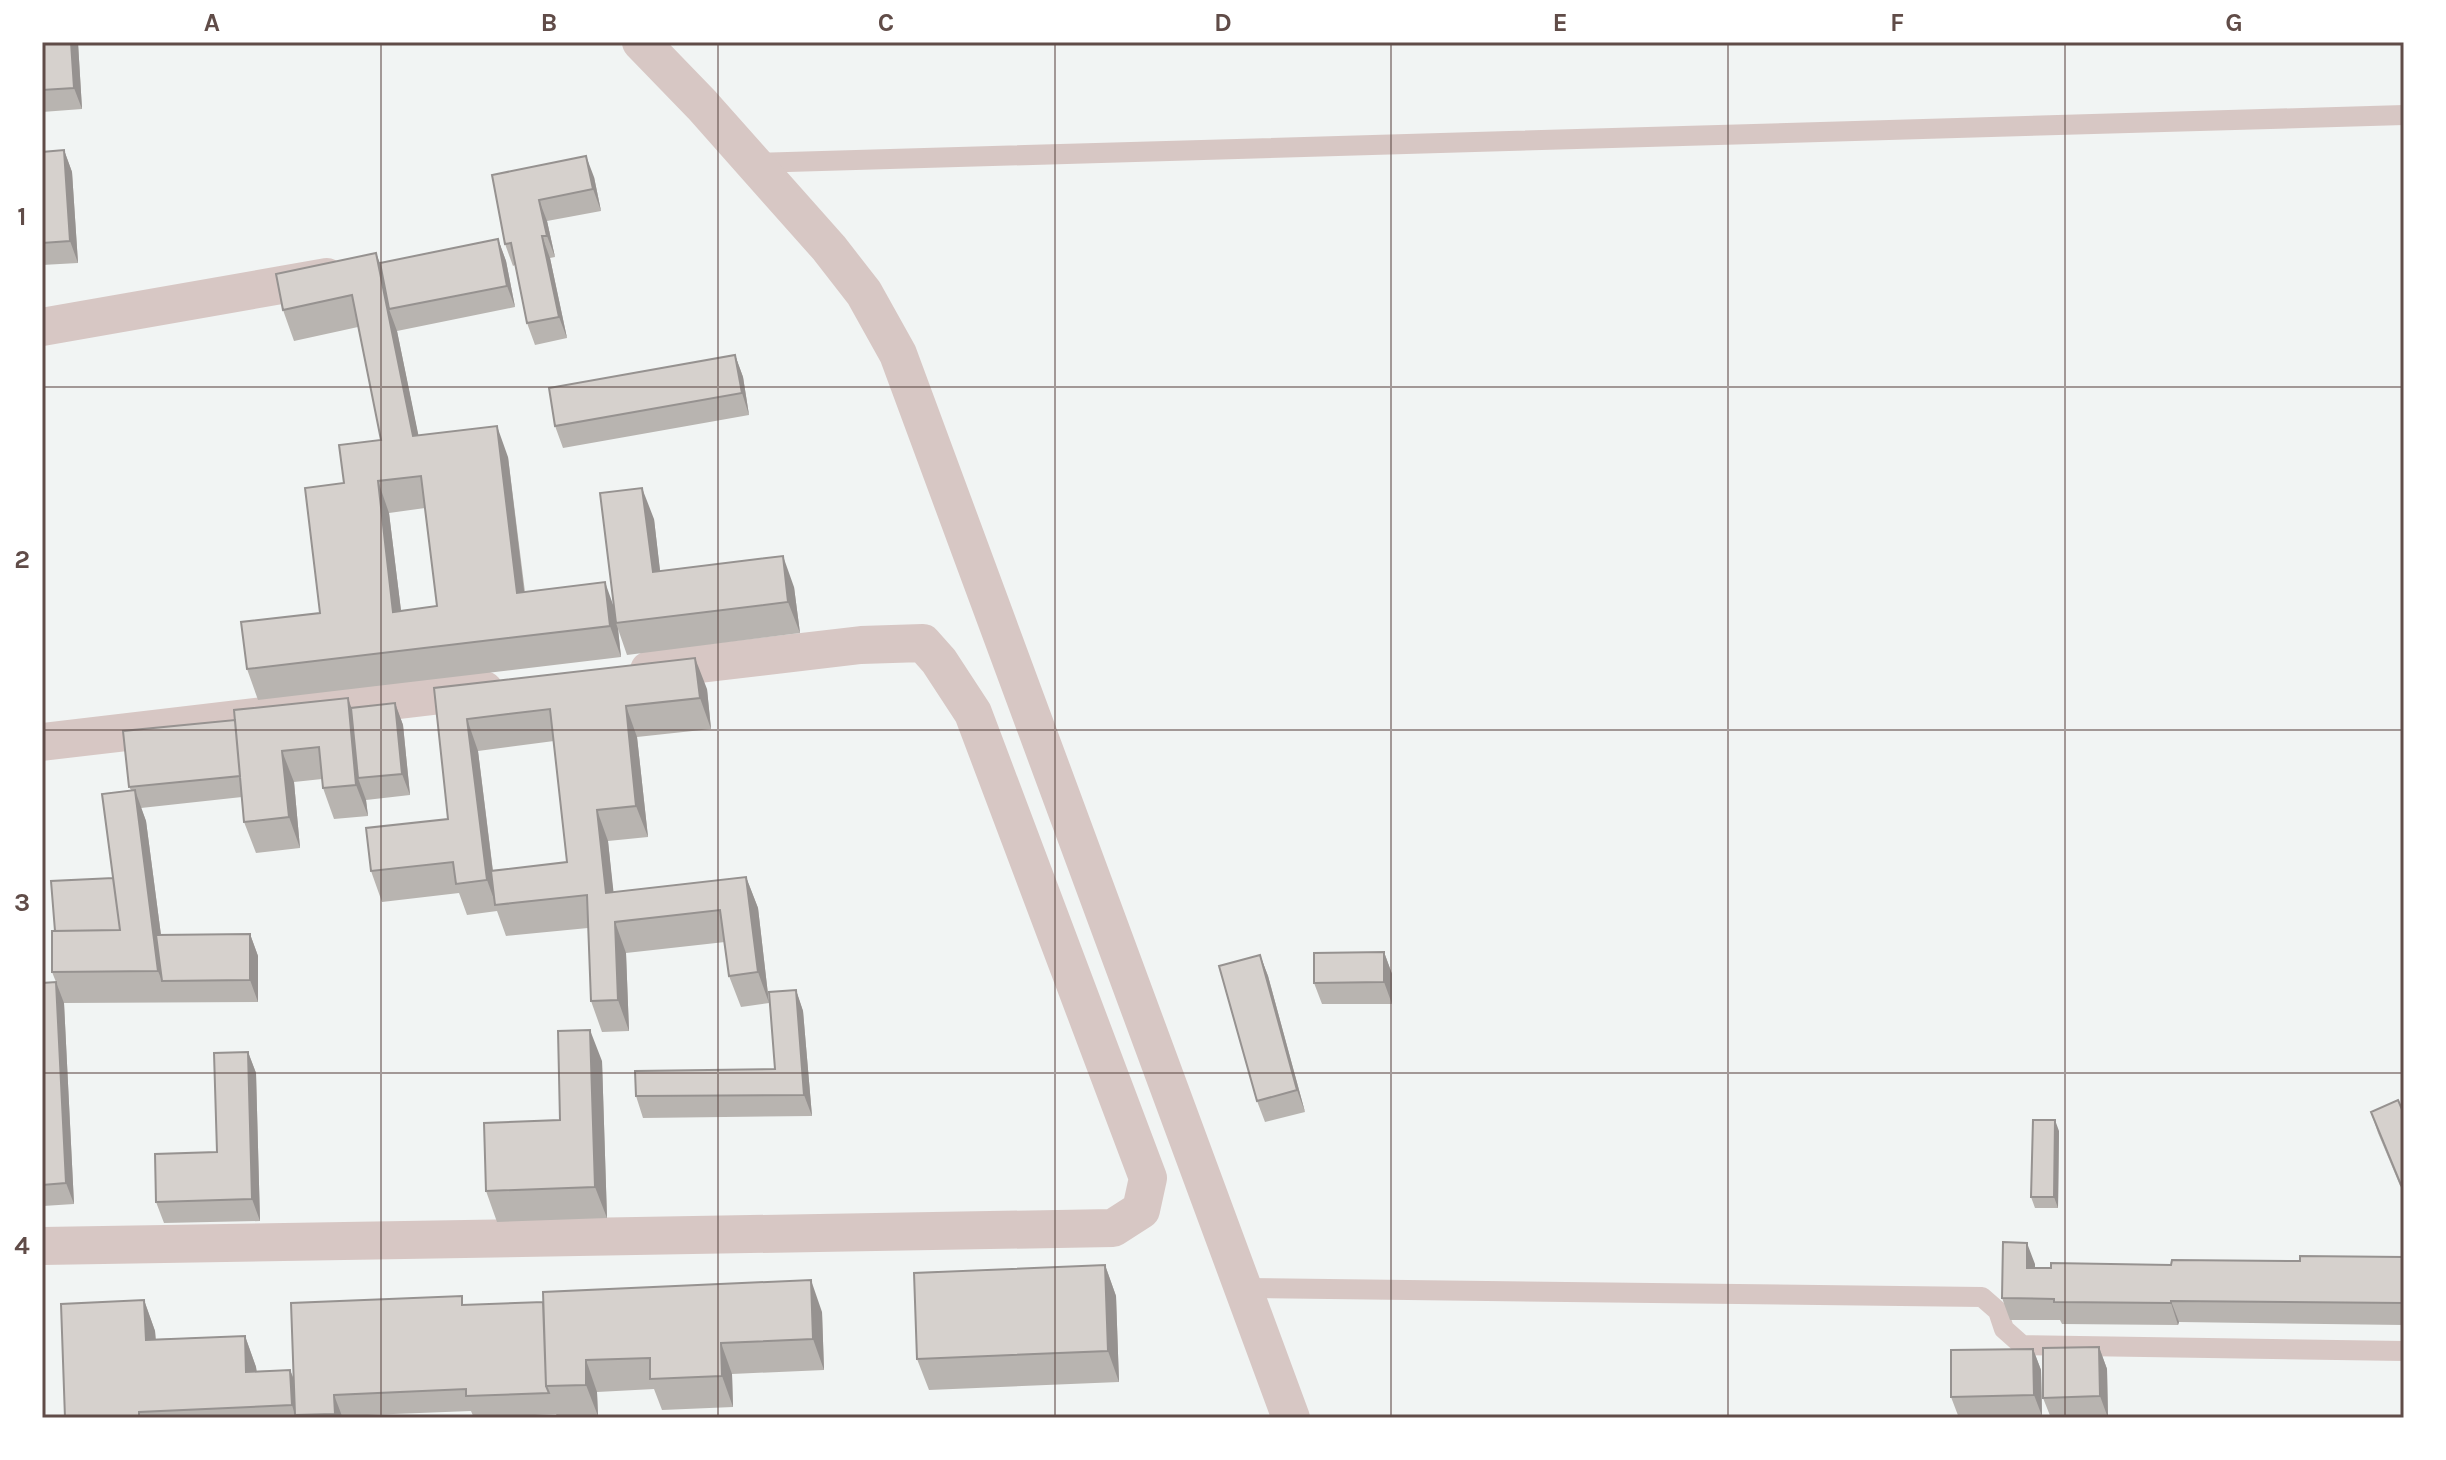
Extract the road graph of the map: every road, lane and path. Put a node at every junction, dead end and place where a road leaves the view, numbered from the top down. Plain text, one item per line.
1 (641, 42) edge
2 (2404, 115) edge
3 (754, 163) junction
4 (368, 269) edge
5 (42, 327) edge
6 (609, 675) edge
7 (515, 686) edge
8 (42, 742) edge
9 (42, 1246) edge
10 (1243, 1288) junction
11 (2404, 1351) edge
12 (1291, 1418) edge

1 - 3 street
2 - 3 lane
3 - 10 street
4 - 5 street
6 - 9 street
7 - 8 street
10 - 11 lane
10 - 12 street

